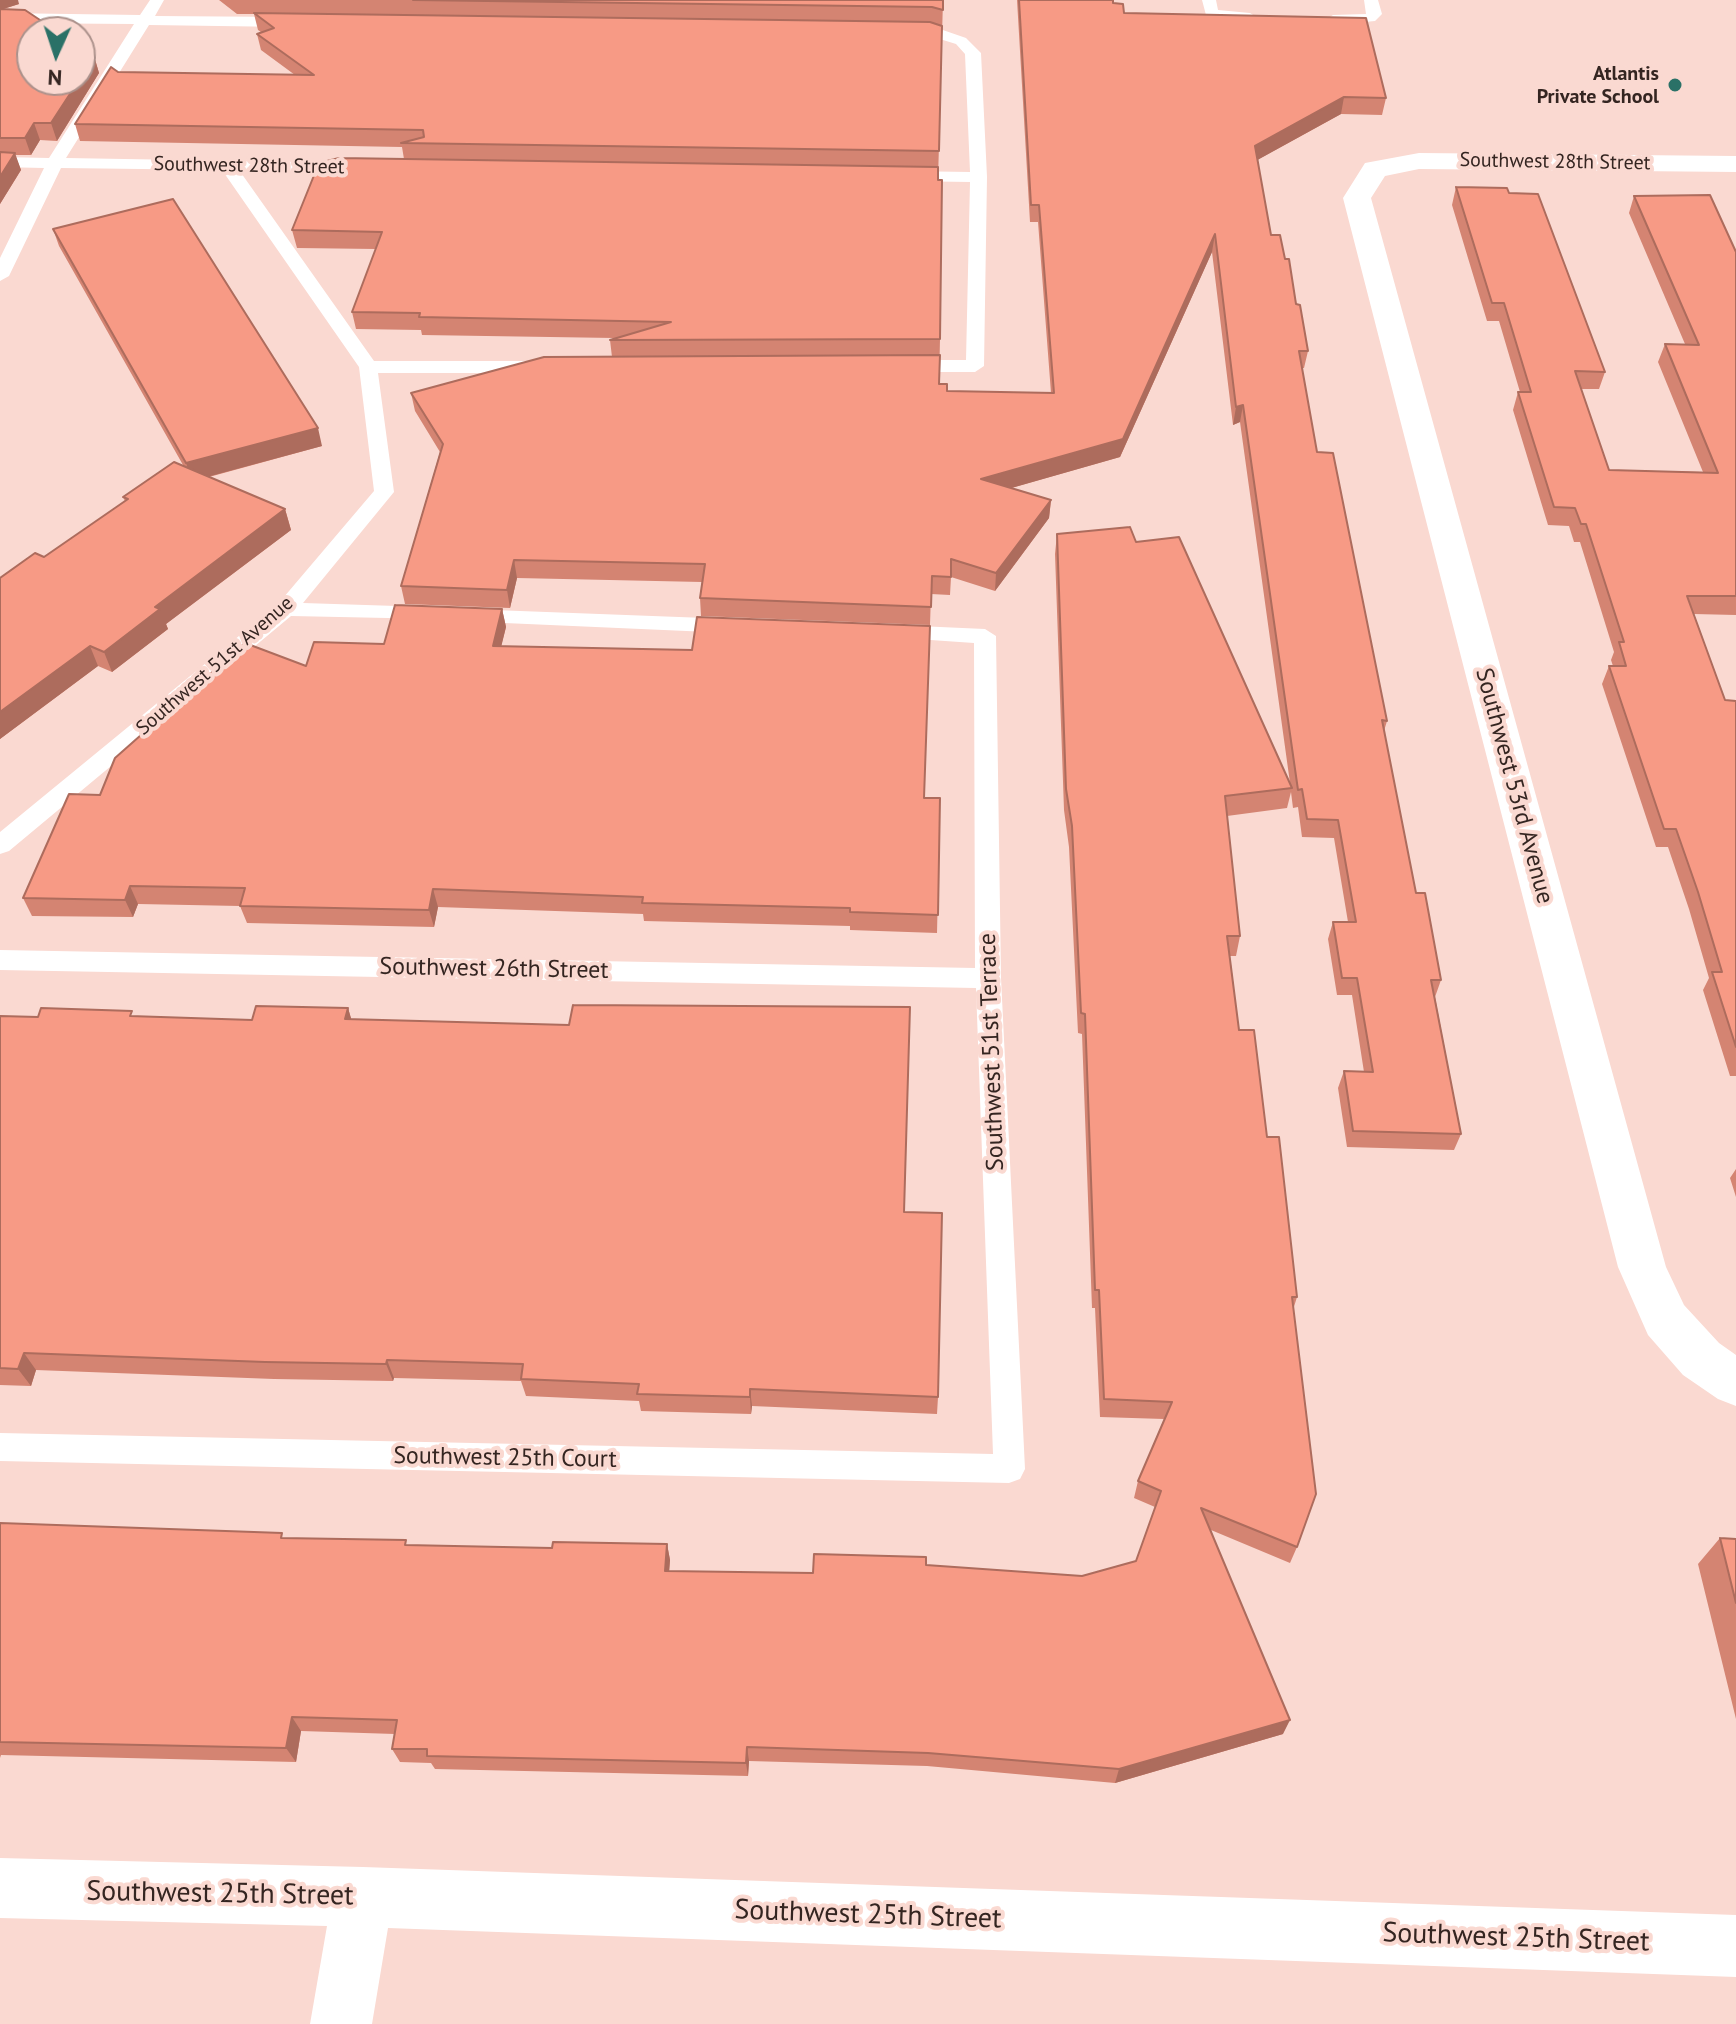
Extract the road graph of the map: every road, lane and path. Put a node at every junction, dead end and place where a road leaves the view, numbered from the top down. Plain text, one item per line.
1 (157, 0) edge
2 (1209, 0) edge
3 (1371, 0) edge
4 (0, 18) edge
5 (1271, 19) edge
6 (1321, 20) edge
7 (145, 21) junction
8 (302, 23) edge
9 (885, 31) edge
10 (0, 162) edge
11 (55, 162) junction
12 (1736, 164) edge
13 (227, 165) junction
14 (371, 167) edge
15 (1375, 169) joint
16 (883, 176) edge
17 (979, 177) junction
18 (0, 276) edge
19 (879, 366) edge
20 (368, 367) junction
21 (560, 367) edge
22 (286, 609) junction
23 (747, 627) edge
24 (874, 632) edge
25 (0, 845) edge
26 (0, 960) edge
27 (988, 978) junction
28 (1732, 1382) edge
29 (0, 1447) edge
30 (1009, 1469) joint
31 (0, 1888) edge
32 (363, 1897) junction
33 (1736, 1946) edge
34 (341, 2024) edge

1 - 7 lane
2 - 5 lane
3 - 6 lane
4 - 7 lane
7 - 8 lane
7 - 11 lane
9 - 17 lane
10 - 11 lane, Southwest 28th Street
11 - 13 lane, Southwest 28th Street
11 - 18 lane
12 - 15 street, Southwest 28th Street
13 - 14 lane, Southwest 28th Street
13 - 20 lane, Southwest 51st Avenue
15 - 28 street, Southwest 53rd Avenue
16 - 17 lane
17 - 19 lane
20 - 21 lane
20 - 22 lane, Southwest 51st Avenue
22 - 23 lane
22 - 25 lane, Southwest 51st Avenue
24 - 27 lane, Southwest 51st Terrace
26 - 27 lane, Southwest 26th Street
27 - 30 lane, Southwest 51st Terrace
29 - 30 lane, Southwest 25th Court
31 - 32 street, Southwest 25th Street
32 - 33 street, Southwest 25th Street
32 - 34 street

